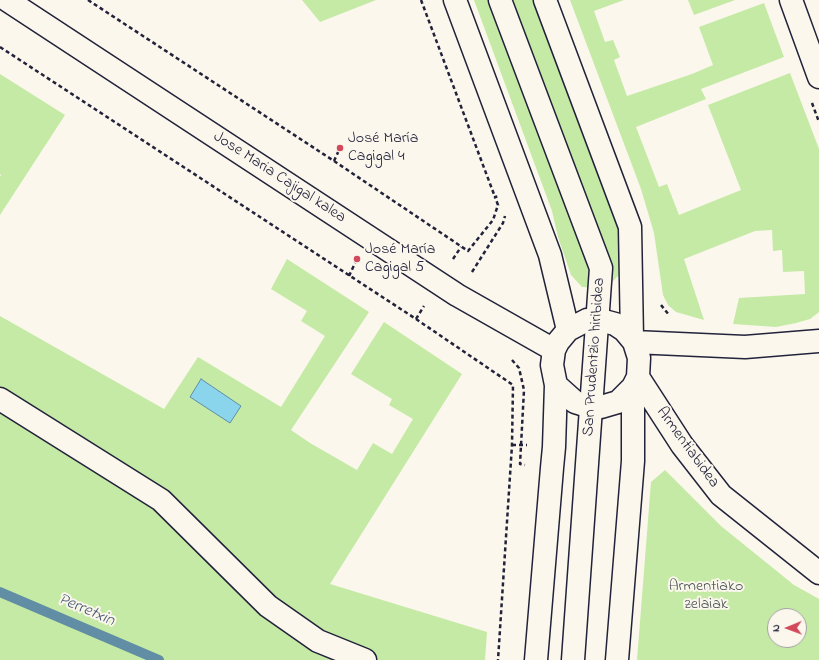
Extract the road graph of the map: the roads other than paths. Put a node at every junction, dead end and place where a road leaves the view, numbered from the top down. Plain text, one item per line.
1 (7, 0) edge
2 (455, 0) edge
3 (500, 0) edge
4 (545, 0) edge
5 (791, 0) edge
6 (819, 77) edge
7 (597, 320) junction
8 (568, 330) junction
9 (633, 340) junction
10 (816, 340) edge
11 (554, 350) junction
12 (636, 382) junction
13 (556, 385) junction
14 (0, 399) edge
15 (591, 407) junction
16 (819, 573) edge
17 (365, 660) edge
18 (536, 660) edge
19 (573, 660) edge
20 (617, 660) edge

1 - 11 street, Jose Maria Cajigal kalea
2 - 8 street, San Prudentzio hiribidea
3 - 7 street, San Prudentzio hiribidea
4 - 9 street, San Prudentzio hiribidea
5 - 6 street
7 - 8 street
7 - 9 street
7 - 15 street, San Prudentzio hiribidea
8 - 11 street
9 - 10 street
9 - 12 street, San Prudentzio hiribidea
11 - 13 street
12 - 15 street
12 - 16 street, Armentiabidea
12 - 20 street
13 - 15 street
13 - 18 street
14 - 17 street
15 - 19 street, San Prudentzio hiribidea

